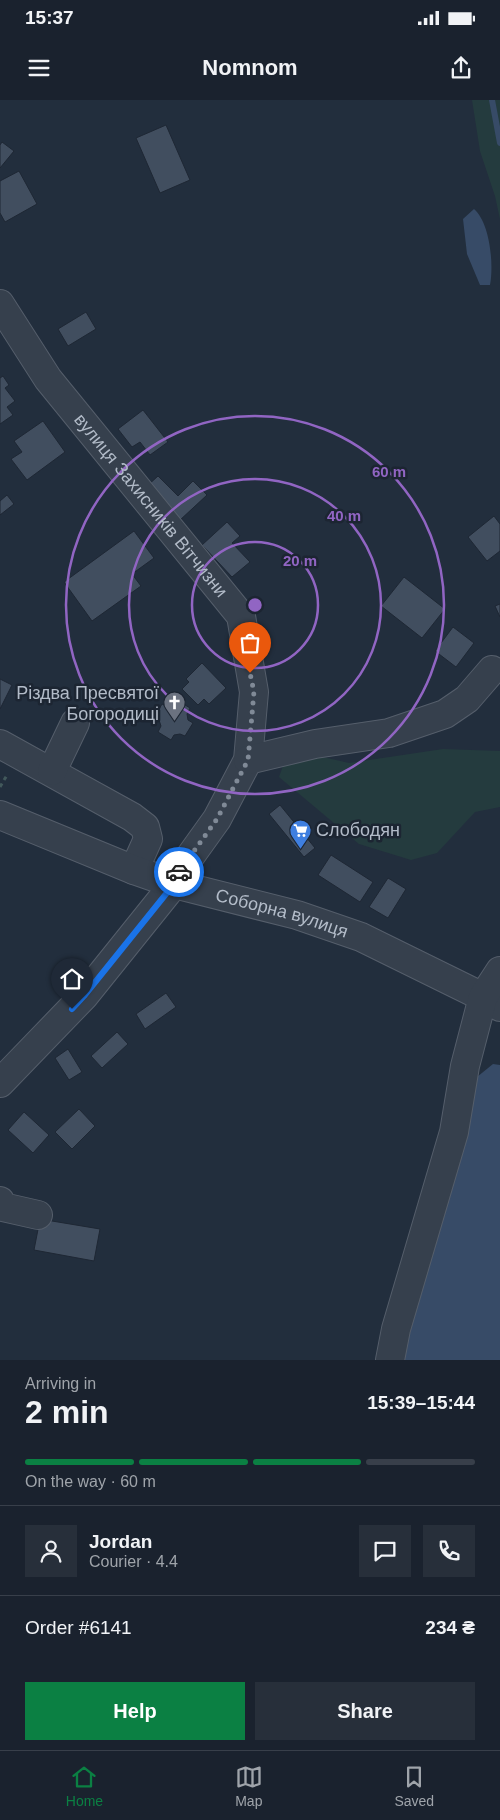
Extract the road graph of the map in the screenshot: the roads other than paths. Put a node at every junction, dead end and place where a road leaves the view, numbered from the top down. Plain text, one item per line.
1 (0, 304) edge
2 (492, 670) dead end
3 (75, 723) dead end
4 (0, 744) edge
5 (248, 760) junction
6 (52, 771) junction
7 (0, 815) edge
8 (134, 870) junction
9 (174, 884) junction
10 (500, 971) edge
11 (492, 1002) edge
12 (0, 1083) edge
13 (0, 1201) edge
14 (38, 1215) dead end
15 (390, 1360) edge

1 - 5 street, вулиця Захисників Вітчизни
2 - 5 street
3 - 6 street
4 - 6 street
5 - 9 street, вулиця Захисників Вітчизни
6 - 8 street
7 - 8 street, Соборна вулиця
8 - 9 street, Соборна вулиця
9 - 11 street, Соборна вулиця
9 - 12 street, вулиця Захисників Вітчизни
10 - 11 street
11 - 15 street
13 - 14 street

